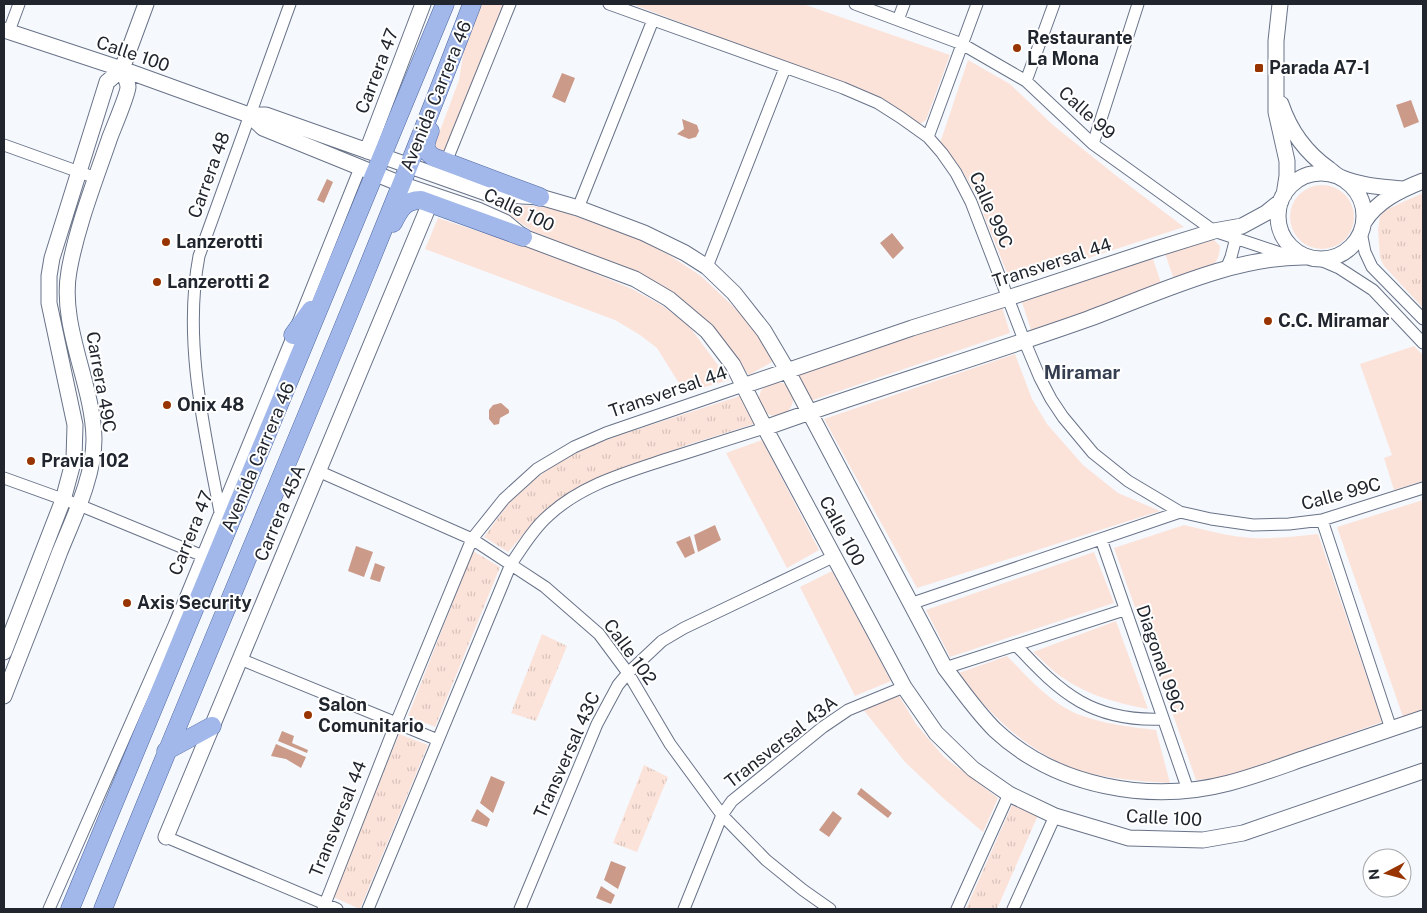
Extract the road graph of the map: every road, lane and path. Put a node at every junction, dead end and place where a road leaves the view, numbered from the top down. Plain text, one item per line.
1 (19, 4) edge
2 (146, 4) edge
3 (290, 4) edge
4 (423, 4) edge
5 (445, 4) edge
6 (472, 4) edge
7 (510, 4) edge
8 (609, 4) edge
9 (854, 4) edge
10 (904, 4) edge
11 (977, 4) edge
12 (1054, 4) edge
13 (1138, 4) edge
14 (1280, 4) edge
15 (653, 20) junction
16 (898, 20) junction
17 (6, 31) edge
18 (962, 44) junction
19 (455, 50) junction
20 (785, 68) junction
21 (122, 69) junction
22 (1026, 81) junction
23 (1277, 90) junction
24 (249, 115) junction
25 (928, 137) junction
26 (4, 144) edge
27 (1092, 144) junction
28 (375, 154) junction
29 (446, 162) junction
30 (408, 167) junction
31 (368, 171) junction
32 (78, 172) junction
33 (1340, 177) junction
34 (96, 178) junction
35 (1423, 181) edge
36 (401, 184) junction
37 (1403, 188) junction
38 (540, 197) junction
39 (1283, 198) junction
40 (430, 203) junction
41 (578, 208) junction
42 (1362, 227) junction
43 (1214, 231) junction
44 (523, 237) junction
45 (1236, 238) junction
46 (1305, 258) junction
47 (707, 267) junction
48 (1226, 269) junction
49 (329, 286) junction
50 (358, 290) junction
51 (1008, 298) junction
52 (1423, 319) edge
53 (294, 335) junction
54 (1024, 340) junction
55 (1423, 343) edge
56 (788, 370) junction
57 (744, 386) junction
58 (810, 412) junction
59 (765, 428) junction
60 (318, 471) junction
61 (4, 478) edge
62 (1423, 488) edge
63 (64, 500) junction
64 (79, 505) junction
65 (220, 512) junction
66 (1180, 512) junction
67 (1322, 520) junction
68 (472, 539) junction
69 (1101, 539) junction
70 (203, 556) junction
71 (835, 556) junction
72 (511, 564) junction
73 (910, 604) junction
74 (1124, 610) junction
75 (174, 625) junction
76 (1016, 645) junction
77 (4, 652) edge
78 (240, 659) junction
79 (945, 668) junction
80 (628, 673) junction
81 (904, 687) junction
82 (159, 693) junction
83 (4, 696) edge
84 (1423, 718) edge
85 (1163, 719) junction
86 (396, 723) junction
87 (212, 726) junction
88 (1391, 729) junction
89 (438, 740) junction
90 (166, 751) junction
91 (1423, 771) edge
92 (1188, 790) junction
93 (1009, 794) junction
94 (722, 814) junction
95 (1055, 816) junction
96 (166, 837) joint
97 (324, 907) edge
98 (49, 909) edge
99 (70, 909) edge
100 (103, 909) edge
101 (337, 909) edge
102 (368, 909) edge
103 (520, 909) edge
104 (684, 909) edge
105 (830, 909) edge
106 (957, 909) edge
107 (1013, 909) edge

1 - 17 street
2 - 21 street, Carrera 49C
3 - 24 street, Carrera 48
4 - 28 street, Carrera 47
5 - 28 main road, Avenida Carrera 46
6 - 19 main road, Avenida Carrera 46
7 - 29 street
8 - 15 street, Calle 99C
9 - 16 street, Calle 99
10 - 16 street
11 - 18 street
12 - 22 street
13 - 27 street
14 - 23 street
15 - 20 street, Calle 99C
15 - 41 street
16 - 18 street, Calle 99
17 - 21 street, Calle 100
18 - 22 street, Calle 99
18 - 25 street
19 - 29 main road
19 - 30 main road, Avenida Carrera 46
20 - 25 street, Calle 99C
20 - 47 street
21 - 24 street, Calle 100
21 - 32 street, Carrera 49C
21 - 34 street, Carrera 49C
22 - 27 street, Calle 99
23 - 33 street
23 - 39 street
24 - 28 street, Calle 100
24 - 31 street, Calle 100
24 - 65 street, Carrera 48
25 - 51 street, Calle 99C
26 - 32 street
27 - 43 street, Calle 99
28 - 30 street, Calle 100
28 - 31 main road, Avenida Carrera 46
29 - 38 main road
30 - 36 main road, Avenida Carrera 46
30 - 38 street, Calle 100
31 - 36 street, Calle 100
31 - 49 main road, Avenida Carrera 46
31 - 53 street, Carrera 47
32 - 34 street
32 - 63 street, Carrera 49C
33 - 37 street
33 - 39 street
33 - 42 street
34 - 64 street, Carrera 49C
35 - 37 street
36 - 44 street, Calle 100
36 - 50 main road, Avenida Carrera 46
37 - 42 street
38 - 41 street, Calle 100
39 - 43 street, Transversal 44
39 - 46 street
40 - 44 main road
40 - 50 main road
40 - 60 street, Carrera 45A
41 - 47 street, Calle 100
42 - 46 street
42 - 52 street
43 - 45 street, Calle 99
43 - 51 street, Transversal 44
44 - 57 street, Calle 100
45 - 46 street, Calle 99
45 - 48 street
46 - 48 street
46 - 55 street, Calle 99
47 - 56 street, Calle 100
48 - 54 street
49 - 53 main road
49 - 82 main road, Avenida Carrera 46
50 - 90 main road, Avenida Carrera 46
51 - 54 street, Calle 99C
51 - 56 street, Transversal 44
53 - 65 street, Carrera 47
54 - 58 street
54 - 66 street, Calle 99C
56 - 57 street, Transversal 44
56 - 58 street, Calle 100
57 - 59 street, Calle 100
57 - 68 street, Transversal 44
58 - 59 street
58 - 73 street, Calle 100
59 - 71 street, Calle 100
59 - 72 street
60 - 68 street, Calle 102
60 - 78 street, Carrera 45A
61 - 63 street
62 - 67 street, Calle 99C
63 - 64 street
63 - 77 street, Carrera 49C
64 - 70 street
64 - 83 street, Carrera 49C
65 - 70 street, Carrera 47
66 - 67 street, Calle 99C
66 - 69 street
67 - 88 street
68 - 72 street, Calle 102
68 - 86 street, Transversal 44
69 - 73 street
69 - 74 street, Diagonal 99C
70 - 75 street, Carrera 47
71 - 80 street, Transversal 43C
71 - 81 street, Calle 100
72 - 80 street, Calle 102
72 - 89 street
73 - 79 street, Calle 100
74 - 76 street
74 - 85 street, Diagonal 99C
75 - 82 main road
75 - 98 street, Carrera 47
76 - 79 street
76 - 85 street
78 - 86 street
78 - 87 street, Carrera 45A
79 - 92 street, Calle 100
80 - 94 street, Calle 102
80 - 103 street, Transversal 43C
81 - 93 street, Calle 100
81 - 94 street, Transversal 43A
82 - 99 main road, Avenida Carrera 46
84 - 88 street, Calle 100
85 - 92 street, Diagonal 99C
86 - 89 street
86 - 97 street, Transversal 44
87 - 90 main road
87 - 96 street, Carrera 45A
88 - 92 street, Calle 100
89 - 102 street
90 - 100 main road, Avenida Carrera 46
91 - 95 street, Calle 100
93 - 95 street, Calle 100
93 - 106 street
94 - 104 street, Transversal 43A
94 - 105 street, Calle 102
95 - 107 street
96 - 97 street
97 - 101 street

